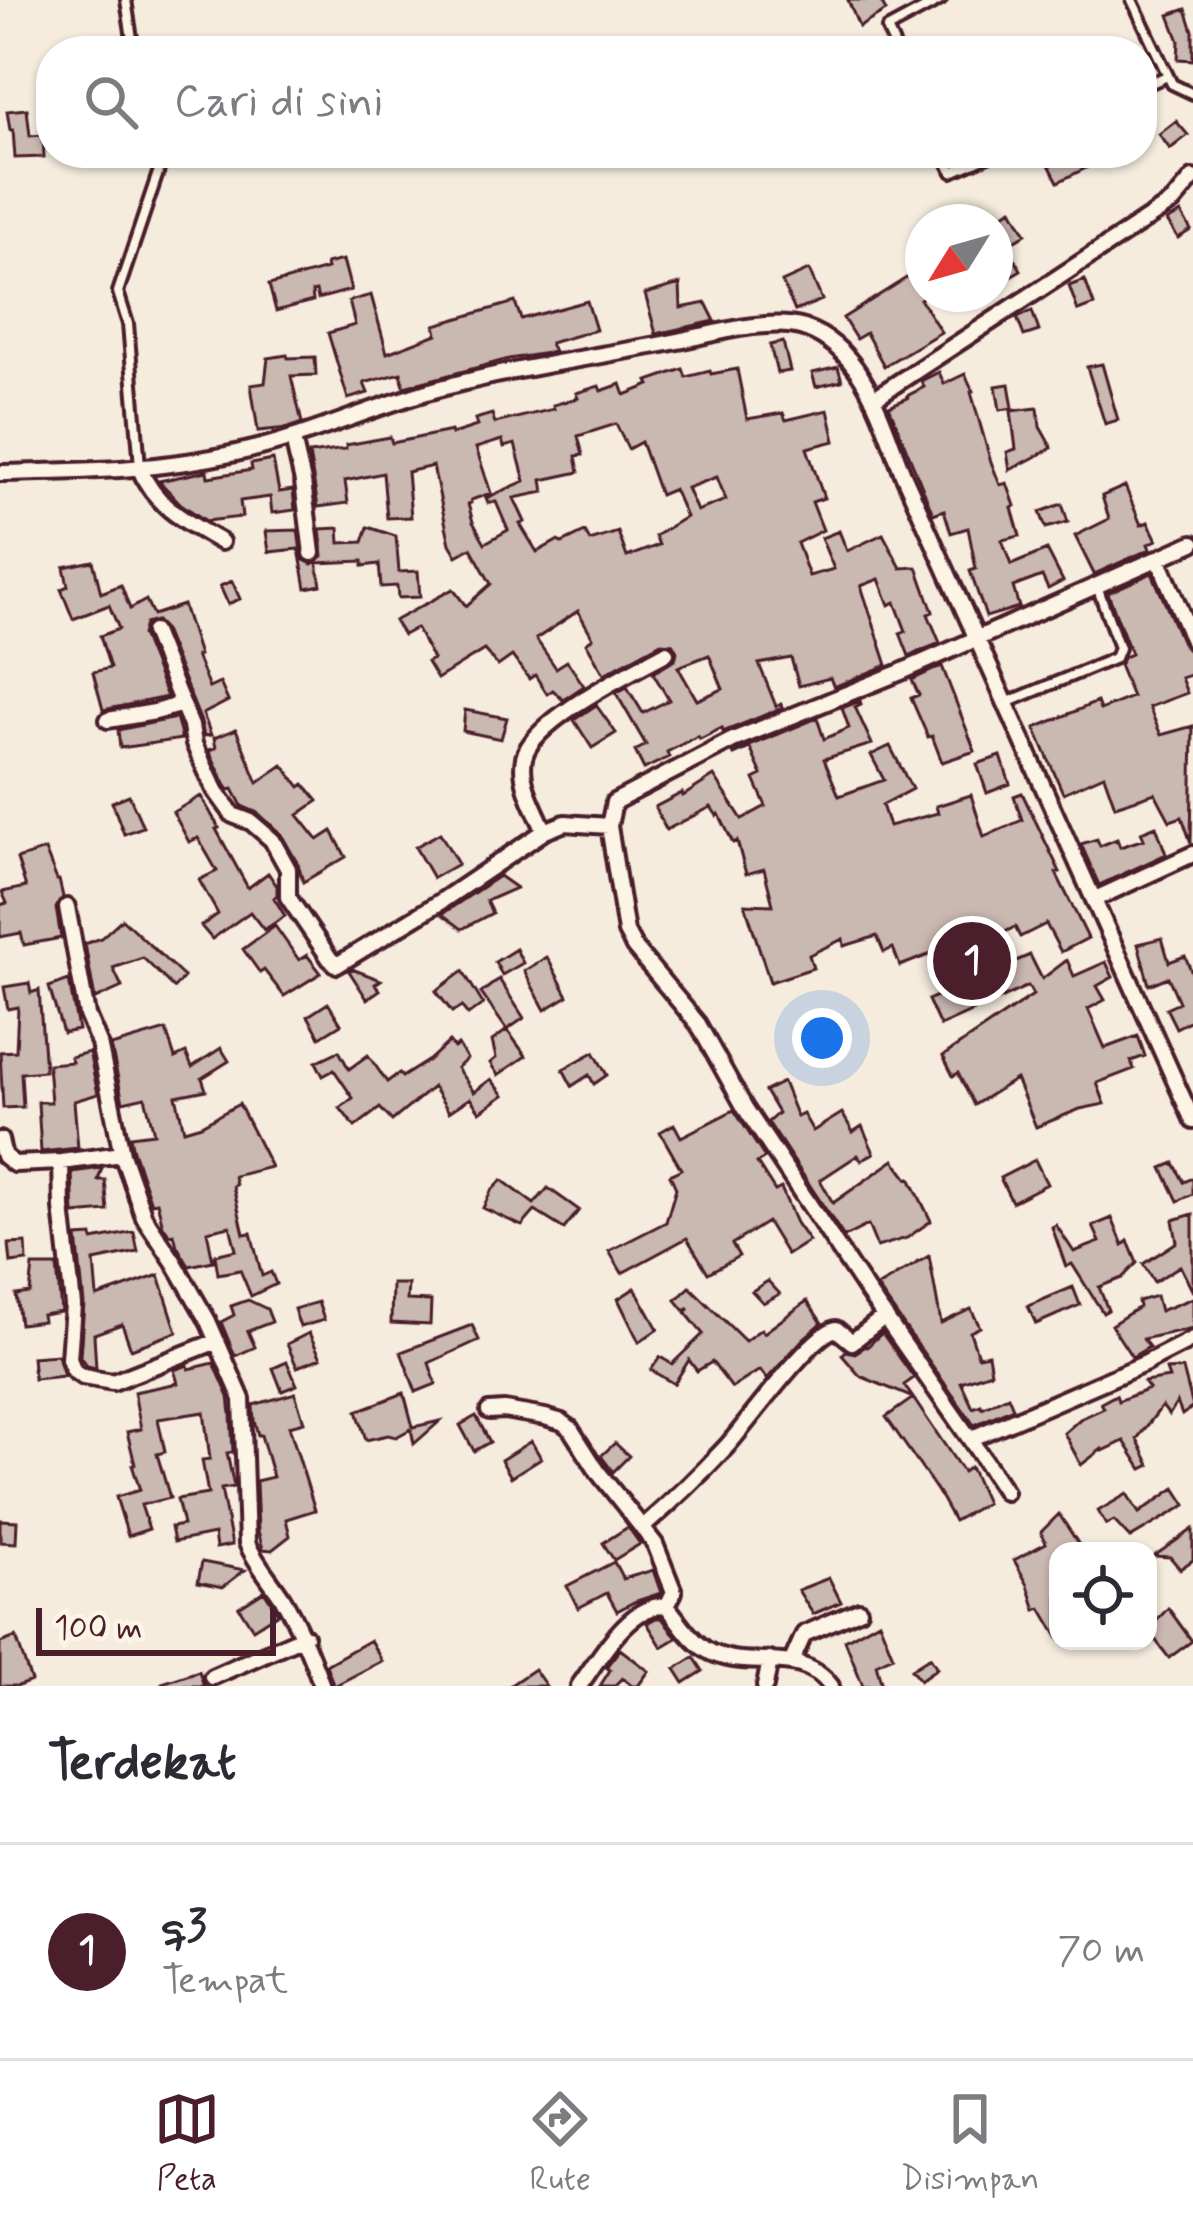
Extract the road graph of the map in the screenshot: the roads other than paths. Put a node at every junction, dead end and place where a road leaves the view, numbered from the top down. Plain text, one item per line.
1 (125, 0) edge
2 (941, 0) edge
3 (1132, 0) edge
4 (131, 36) edge
5 (890, 36) edge
6 (1149, 36) edge
7 (1157, 54) edge
8 (1167, 76) junction
9 (1157, 81) edge
10 (1193, 94) edge
11 (160, 168) edge
12 (1193, 178) edge
13 (873, 399) junction
14 (293, 439) junction
15 (140, 470) junction
16 (0, 473) edge
17 (221, 542) dead end
18 (1193, 543) edge
19 (312, 553) dead end
20 (1158, 558) junction
21 (1097, 586) junction
22 (153, 632) dead end
23 (976, 639) junction
24 (1193, 641) edge
25 (667, 652) dead end
26 (182, 704) junction
27 (1005, 704) junction
28 (108, 720) dead end
29 (609, 826) junction
30 (545, 831) junction
31 (1193, 854) edge
32 (1095, 899) junction
33 (67, 907) dead end
34 (1193, 1120) edge
35 (0, 1140) edge
36 (122, 1154) junction
37 (61, 1162) junction
38 (885, 1316) junction
39 (1193, 1339) edge
40 (217, 1341) junction
41 (489, 1411) dead end
42 (970, 1439) junction
43 (1005, 1492) dead end
44 (643, 1527) junction
45 (667, 1606) junction
46 (859, 1610) dead end
47 (305, 1636) junction
48 (770, 1660) junction
49 (792, 1661) junction
50 (212, 1677) dead end
51 (322, 1686) edge
52 (579, 1686) edge
53 (765, 1686) edge
54 (831, 1686) edge

1 - 4 lane
2 - 5 lane
3 - 6 lane
7 - 8 lane
8 - 9 lane
8 - 10 lane
11 - 15 lane
12 - 13 street
13 - 14 street
13 - 23 street
14 - 15 street
14 - 19 street
15 - 16 street
15 - 17 street
18 - 20 street
20 - 21 street
20 - 24 street
21 - 23 street
21 - 27 lane
22 - 26 street
23 - 27 street
23 - 29 street
25 - 30 street
26 - 28 street
26 - 30 street
27 - 32 street
29 - 30 street
29 - 38 street
31 - 32 street
32 - 34 street
33 - 36 street
35 - 37 street
36 - 37 street
36 - 40 street
37 - 40 street
38 - 42 street
38 - 44 street
39 - 42 street
40 - 47 street
41 - 44 street
42 - 43 street
44 - 45 street
45 - 48 street
45 - 52 street
46 - 49 street
47 - 50 street
47 - 51 street
48 - 49 street
48 - 53 street
49 - 54 street

